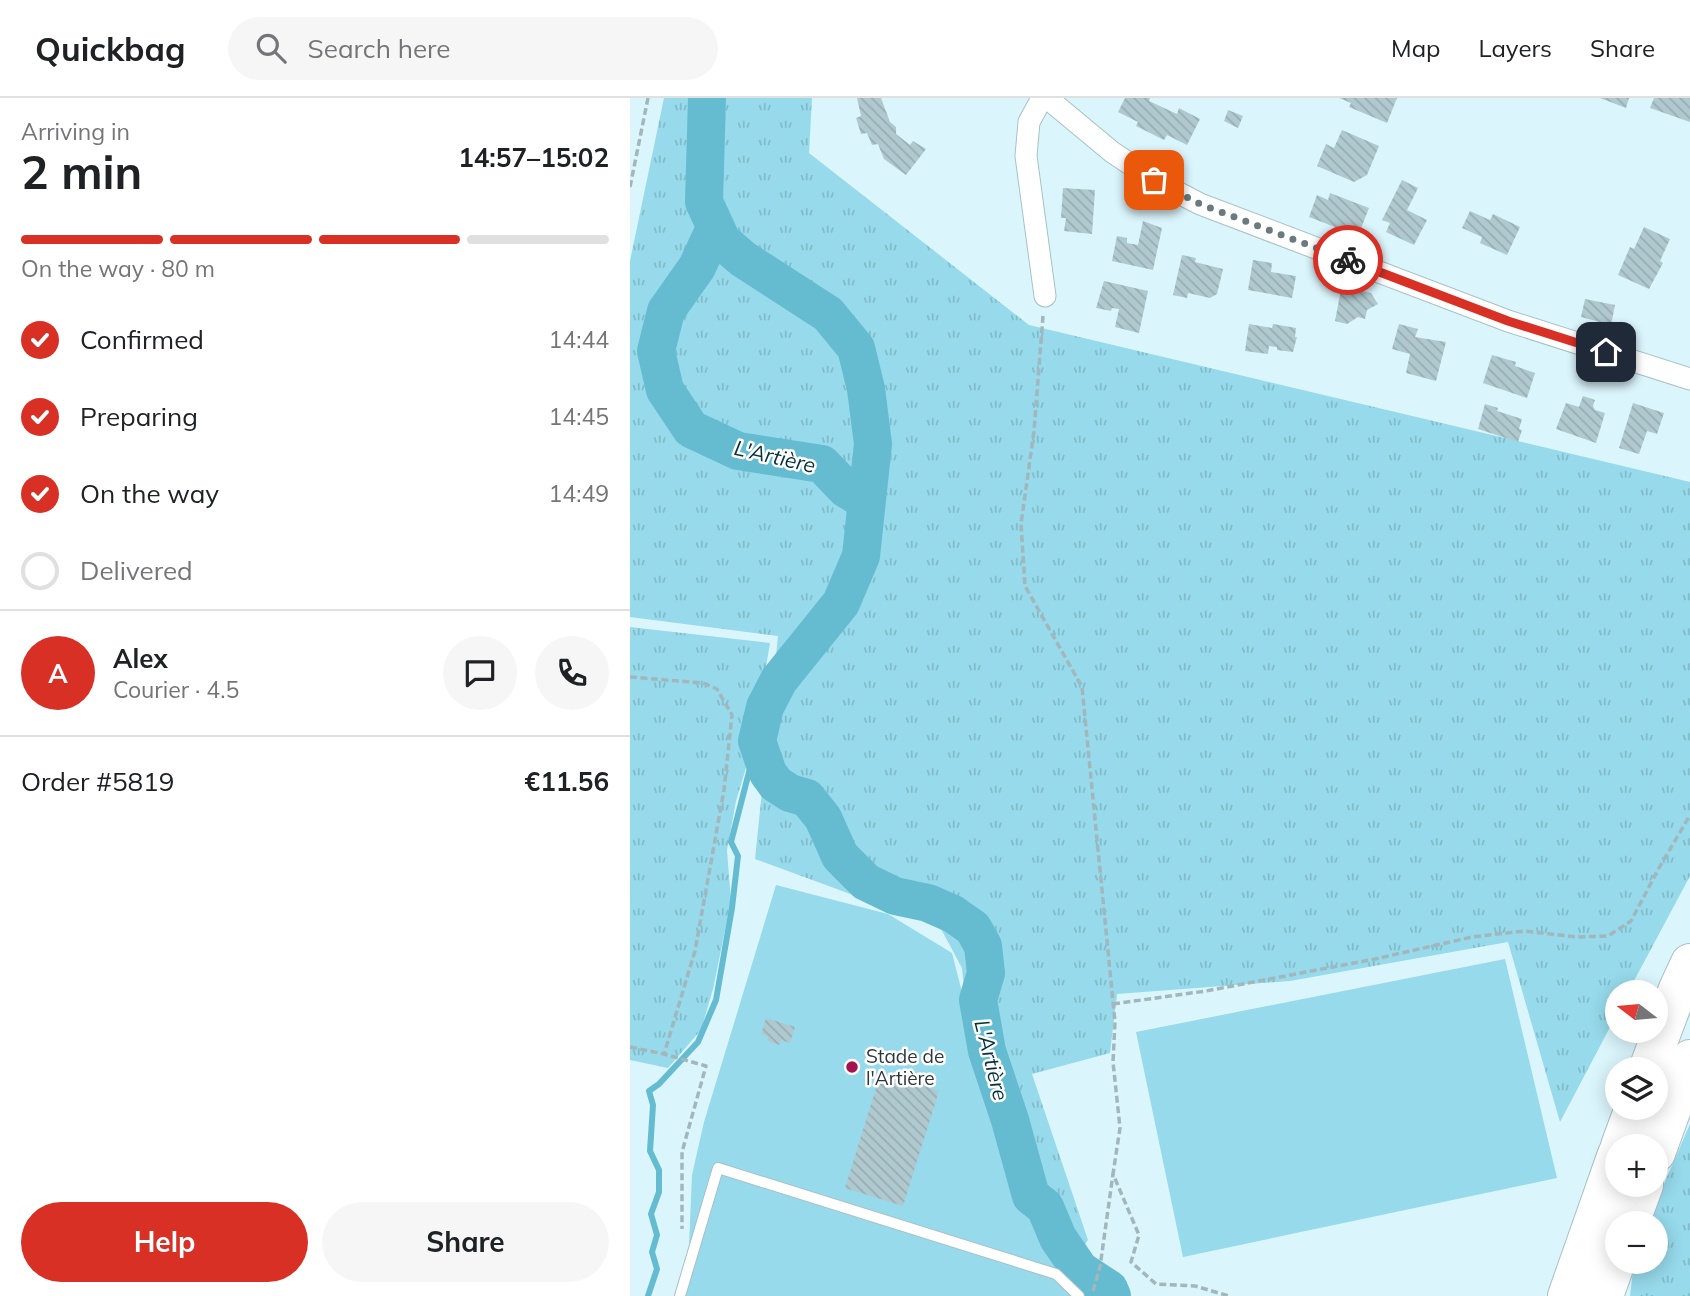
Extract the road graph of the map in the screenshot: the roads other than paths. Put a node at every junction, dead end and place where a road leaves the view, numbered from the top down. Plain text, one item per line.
1 (1042, 98) edge
2 (1048, 98) edge
3 (1045, 296) road end
4 (1690, 379) edge
5 (1690, 963) edge
6 (1652, 1057) edge
7 (1690, 1059) edge
8 (1663, 1134) edge
9 (1605, 1187) edge
10 (1612, 1274) edge
11 (681, 1296) edge
12 (1079, 1296) edge
13 (1567, 1296) edge
14 (1604, 1296) edge

1 - 3 street
2 - 4 street
5 - 6 highway
7 - 8 highway
9 - 13 highway
10 - 14 highway
11 - 12 lane

